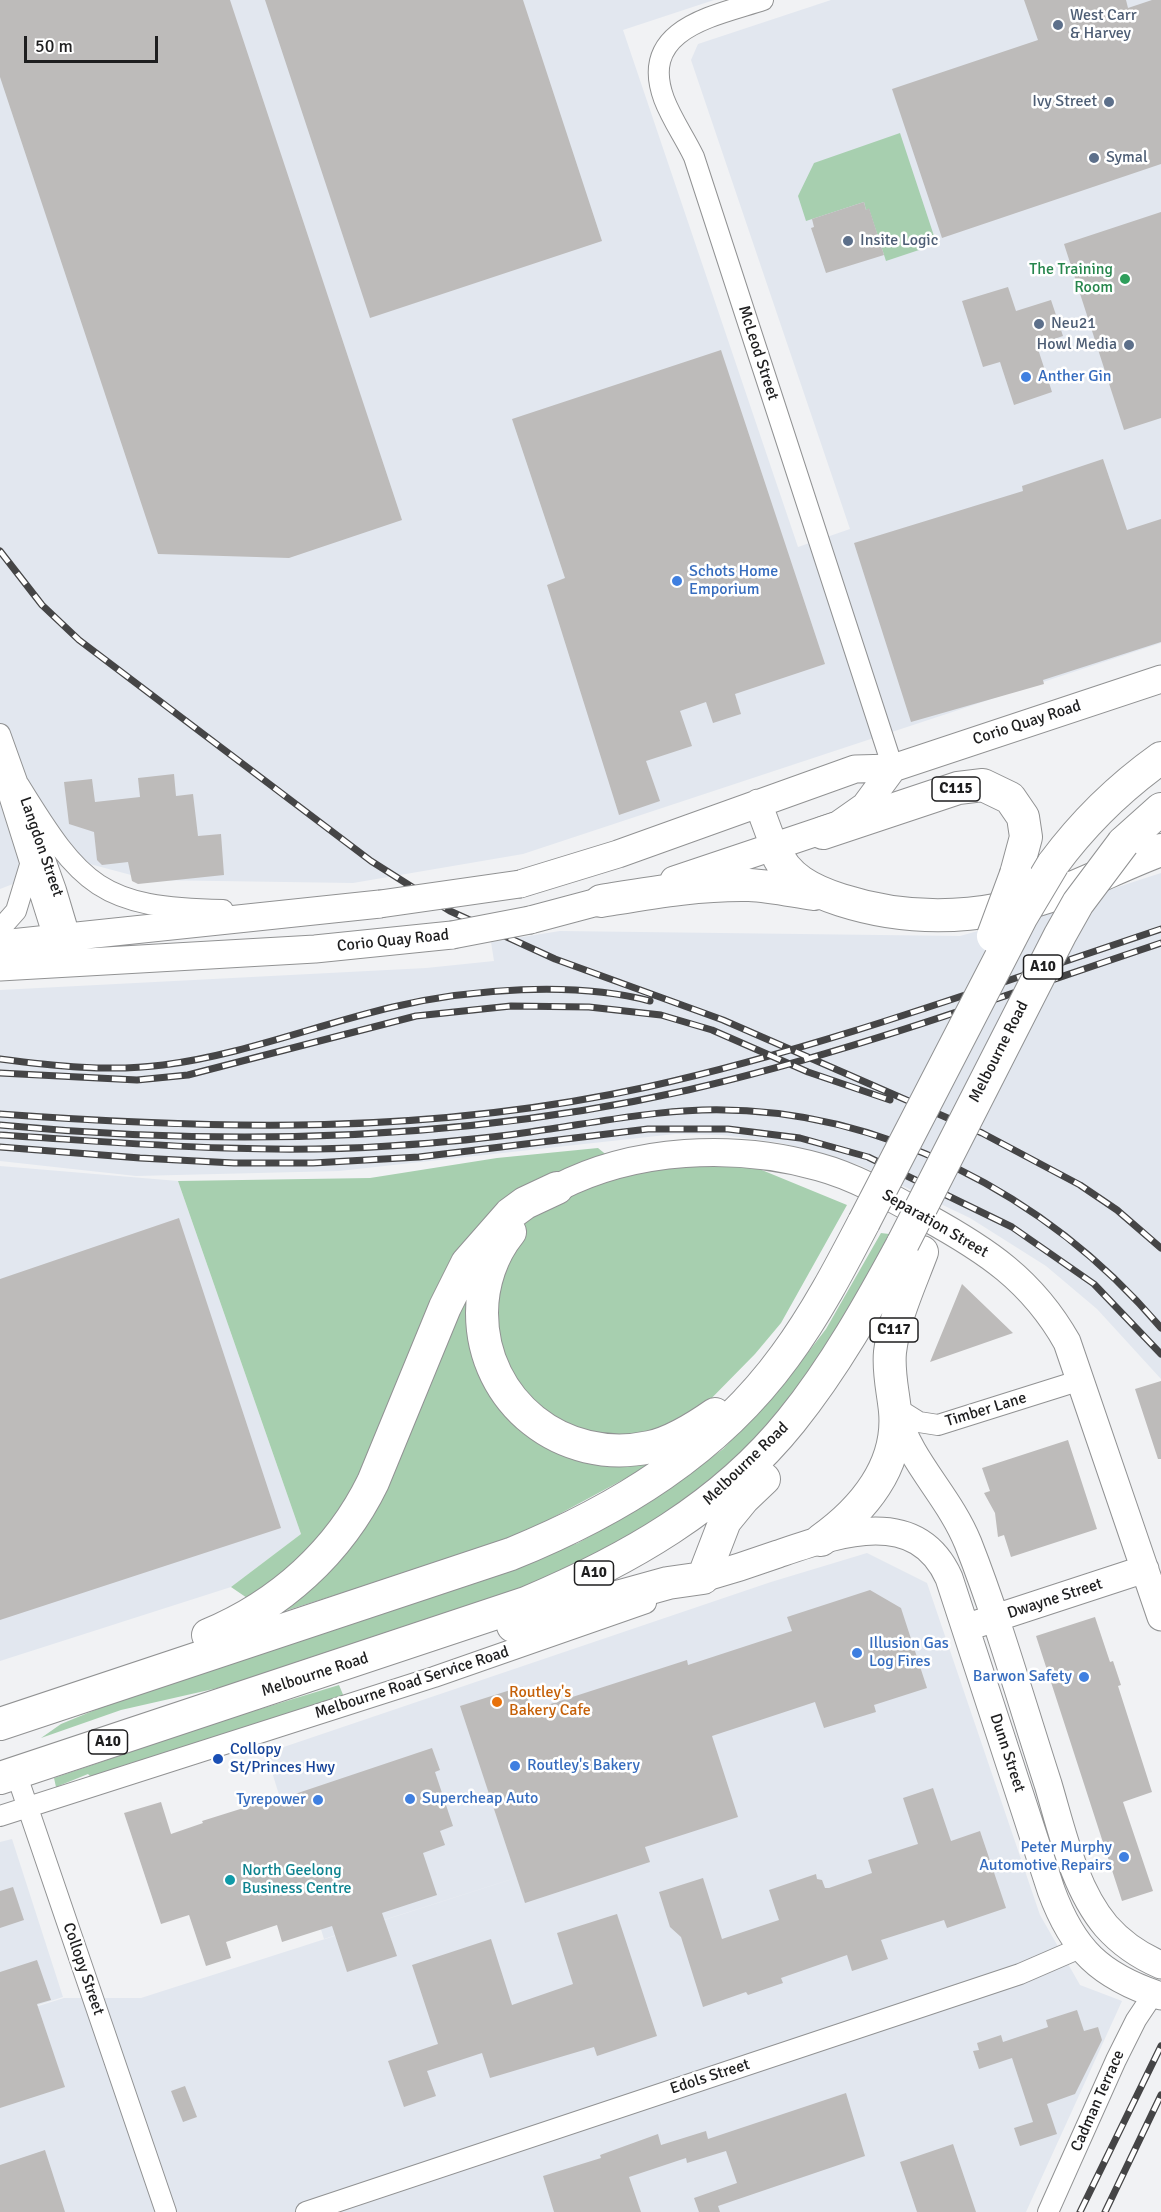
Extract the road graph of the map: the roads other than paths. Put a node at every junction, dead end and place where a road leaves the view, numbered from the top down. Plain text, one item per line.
1 (763, 0) edge
2 (1161, 679) edge
3 (0, 734) edge
4 (1161, 758) edge
5 (893, 768) junction
6 (11, 780) edge
7 (758, 803) junction
8 (1161, 809) edge
9 (823, 833) junction
10 (775, 849) junction
11 (1161, 850) edge
12 (30, 862) junction
13 (830, 896) junction
14 (601, 901) junction
15 (308, 912) junction
16 (0, 929) edge
17 (62, 936) junction
18 (0, 944) edge
19 (69, 962) junction
20 (0, 967) edge
21 (956, 1042) junction
22 (975, 1099) joint
23 (557, 1188) junction
24 (912, 1248) junction
25 (882, 1282) junction
26 (785, 1357) junction
27 (1081, 1380) junction
28 (895, 1410) junction
29 (821, 1540) junction
30 (1146, 1569) junction
31 (703, 1578) junction
32 (1161, 1617) edge
33 (995, 1618) junction
34 (965, 1627) junction
35 (411, 1643) junction
36 (92, 1694) junction
37 (0, 1725) edge
38 (8, 1775) edge
39 (28, 1806) junction
40 (0, 1816) edge
41 (1105, 1925) junction
42 (1080, 1947) junction
43 (1161, 1965) edge
44 (1159, 1989) edge
45 (166, 2212) edge
46 (306, 2212) edge
47 (1048, 2212) edge

1 - 5 street, McLeod Street
2 - 5 main road, Corio Quay Road / C115
3 - 6 street, Langdon Street
4 - 21 highway, A10, bridge
5 - 7 main road, Corio Quay Road / C115
5 - 9 main road, Corio Quay Road
6 - 12 street, Langdon Street
6 - 15 street
6 - 17 street, Langdon Street
7 - 10 main road
7 - 15 main road, Corio Quay Road / C115, bridge
8 - 22 highway, Melbourne Road / A10, bridge
9 - 10 main road, Corio Quay Road / C115
9 - 21 highway, C115, bridge
10 - 13 highway
10 - 14 main road, Corio Quay Road / C115
11 - 13 highway, C115
12 - 16 street
12 - 17 street, Langdon Street
13 - 14 highway, C115
14 - 19 main road, Corio Quay Road / C115, bridge
15 - 17 main road, Corio Quay Road / C115
17 - 18 main road, Corio Quay Road / C115
17 - 19 street, Langdon Street
19 - 20 main road, Corio Quay Road / C115
21 - 26 highway, A10, bridge
22 - 24 highway, C117, bridge
23 - 26 highway
23 - 27 main road, Separation Street
23 - 36 highway
24 - 25 highway, Melbourne Road / A10
24 - 28 highway, C117
25 - 31 highway
25 - 35 highway, Melbourne Road / A10
26 - 36 highway, A10
27 - 28 street, Timber Lane
27 - 30 main road, Separation Street
28 - 29 highway
28 - 33 main road, Dunn Street / C117
29 - 31 main road, Melbourne Road Service Road
29 - 34 main road, Dunn Street
30 - 32 main road, Separation Street
30 - 33 main road, Dwayne Street
31 - 35 highway
31 - 39 street, Melbourne Road Service Road
33 - 34 main road, Dwayne Street
33 - 41 main road, Dunn Street / C117
34 - 42 main road, Dunn Street
35 - 38 highway, Melbourne Road / A10
36 - 37 highway, A10
37 - 38 highway, Collopy Street
38 - 39 street, Collopy Street
39 - 40 street, Melbourne Road Service Road
39 - 45 street, Collopy Street
41 - 42 main road, Edols Street
41 - 43 main road, Dunn Street / C117
42 - 44 main road, Dunn Street
42 - 46 street, Edols Street
44 - 47 street, Cadman Terrace

